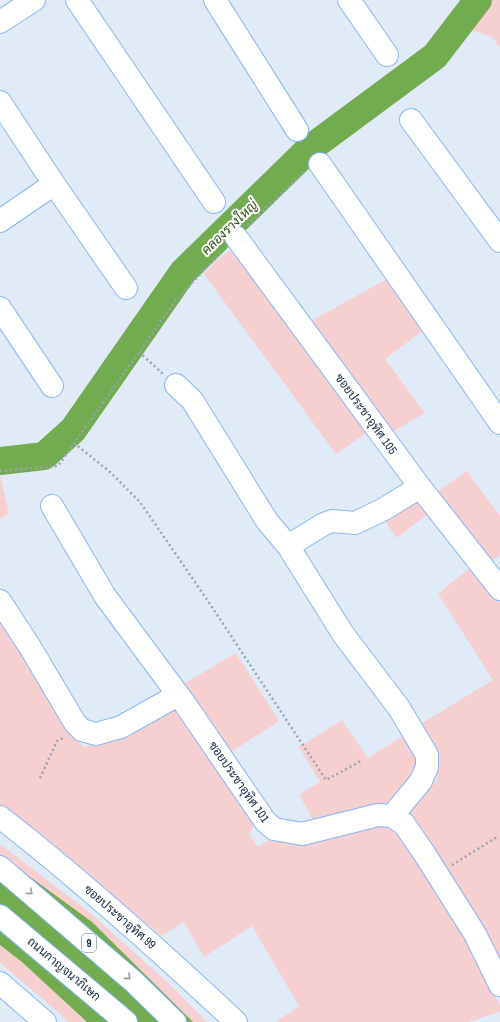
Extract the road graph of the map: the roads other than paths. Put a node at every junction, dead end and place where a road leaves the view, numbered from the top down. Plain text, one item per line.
1 (34, 0) edge
2 (77, 0) edge
3 (214, 0) edge
4 (349, 0) edge
5 (0, 22) edge
6 (387, 55) dead end
7 (0, 102) edge
8 (411, 120) dead end
9 (297, 130) dead end
10 (321, 166) road end
11 (54, 184) junction
12 (214, 202) dead end
13 (0, 221) edge
14 (236, 237) road end
15 (500, 241) edge
16 (126, 288) dead end
17 (0, 308) edge
18 (176, 385) road end
19 (52, 386) dead end
20 (500, 423) edge
21 (420, 487) junction
22 (52, 506) dead end
23 (288, 546) junction
24 (500, 589) edge
25 (0, 601) edge
26 (178, 695) junction
27 (392, 816) junction
28 (0, 817) edge
29 (0, 866) edge
30 (0, 916) edge
31 (0, 984) edge
32 (500, 985) edge
33 (45, 1022) edge
34 (126, 1022) edge
35 (175, 1022) edge
36 (236, 1022) edge

1 - 5 main road
2 - 12 main road
3 - 9 main road
4 - 6 main road
7 - 11 main road
8 - 15 main road
10 - 20 main road
11 - 13 main road
11 - 16 main road
14 - 21 main road, ซอยประชาอุทิศ 105
17 - 19 main road
18 - 23 main road
21 - 23 main road
21 - 24 main road, ซอยประชาอุทิศ 105
22 - 26 main road, ซอยประชาอุทิศ 101
23 - 27 main road
25 - 26 main road
26 - 27 main road, ซอยประชาอุทิศ 101
27 - 32 main road
28 - 36 main road, ซอยประชาอุทิศ 99
29 -> 35 main road, 9
30 - 34 main road, ถนนกาญจนาภิเษก
31 - 33 main road

